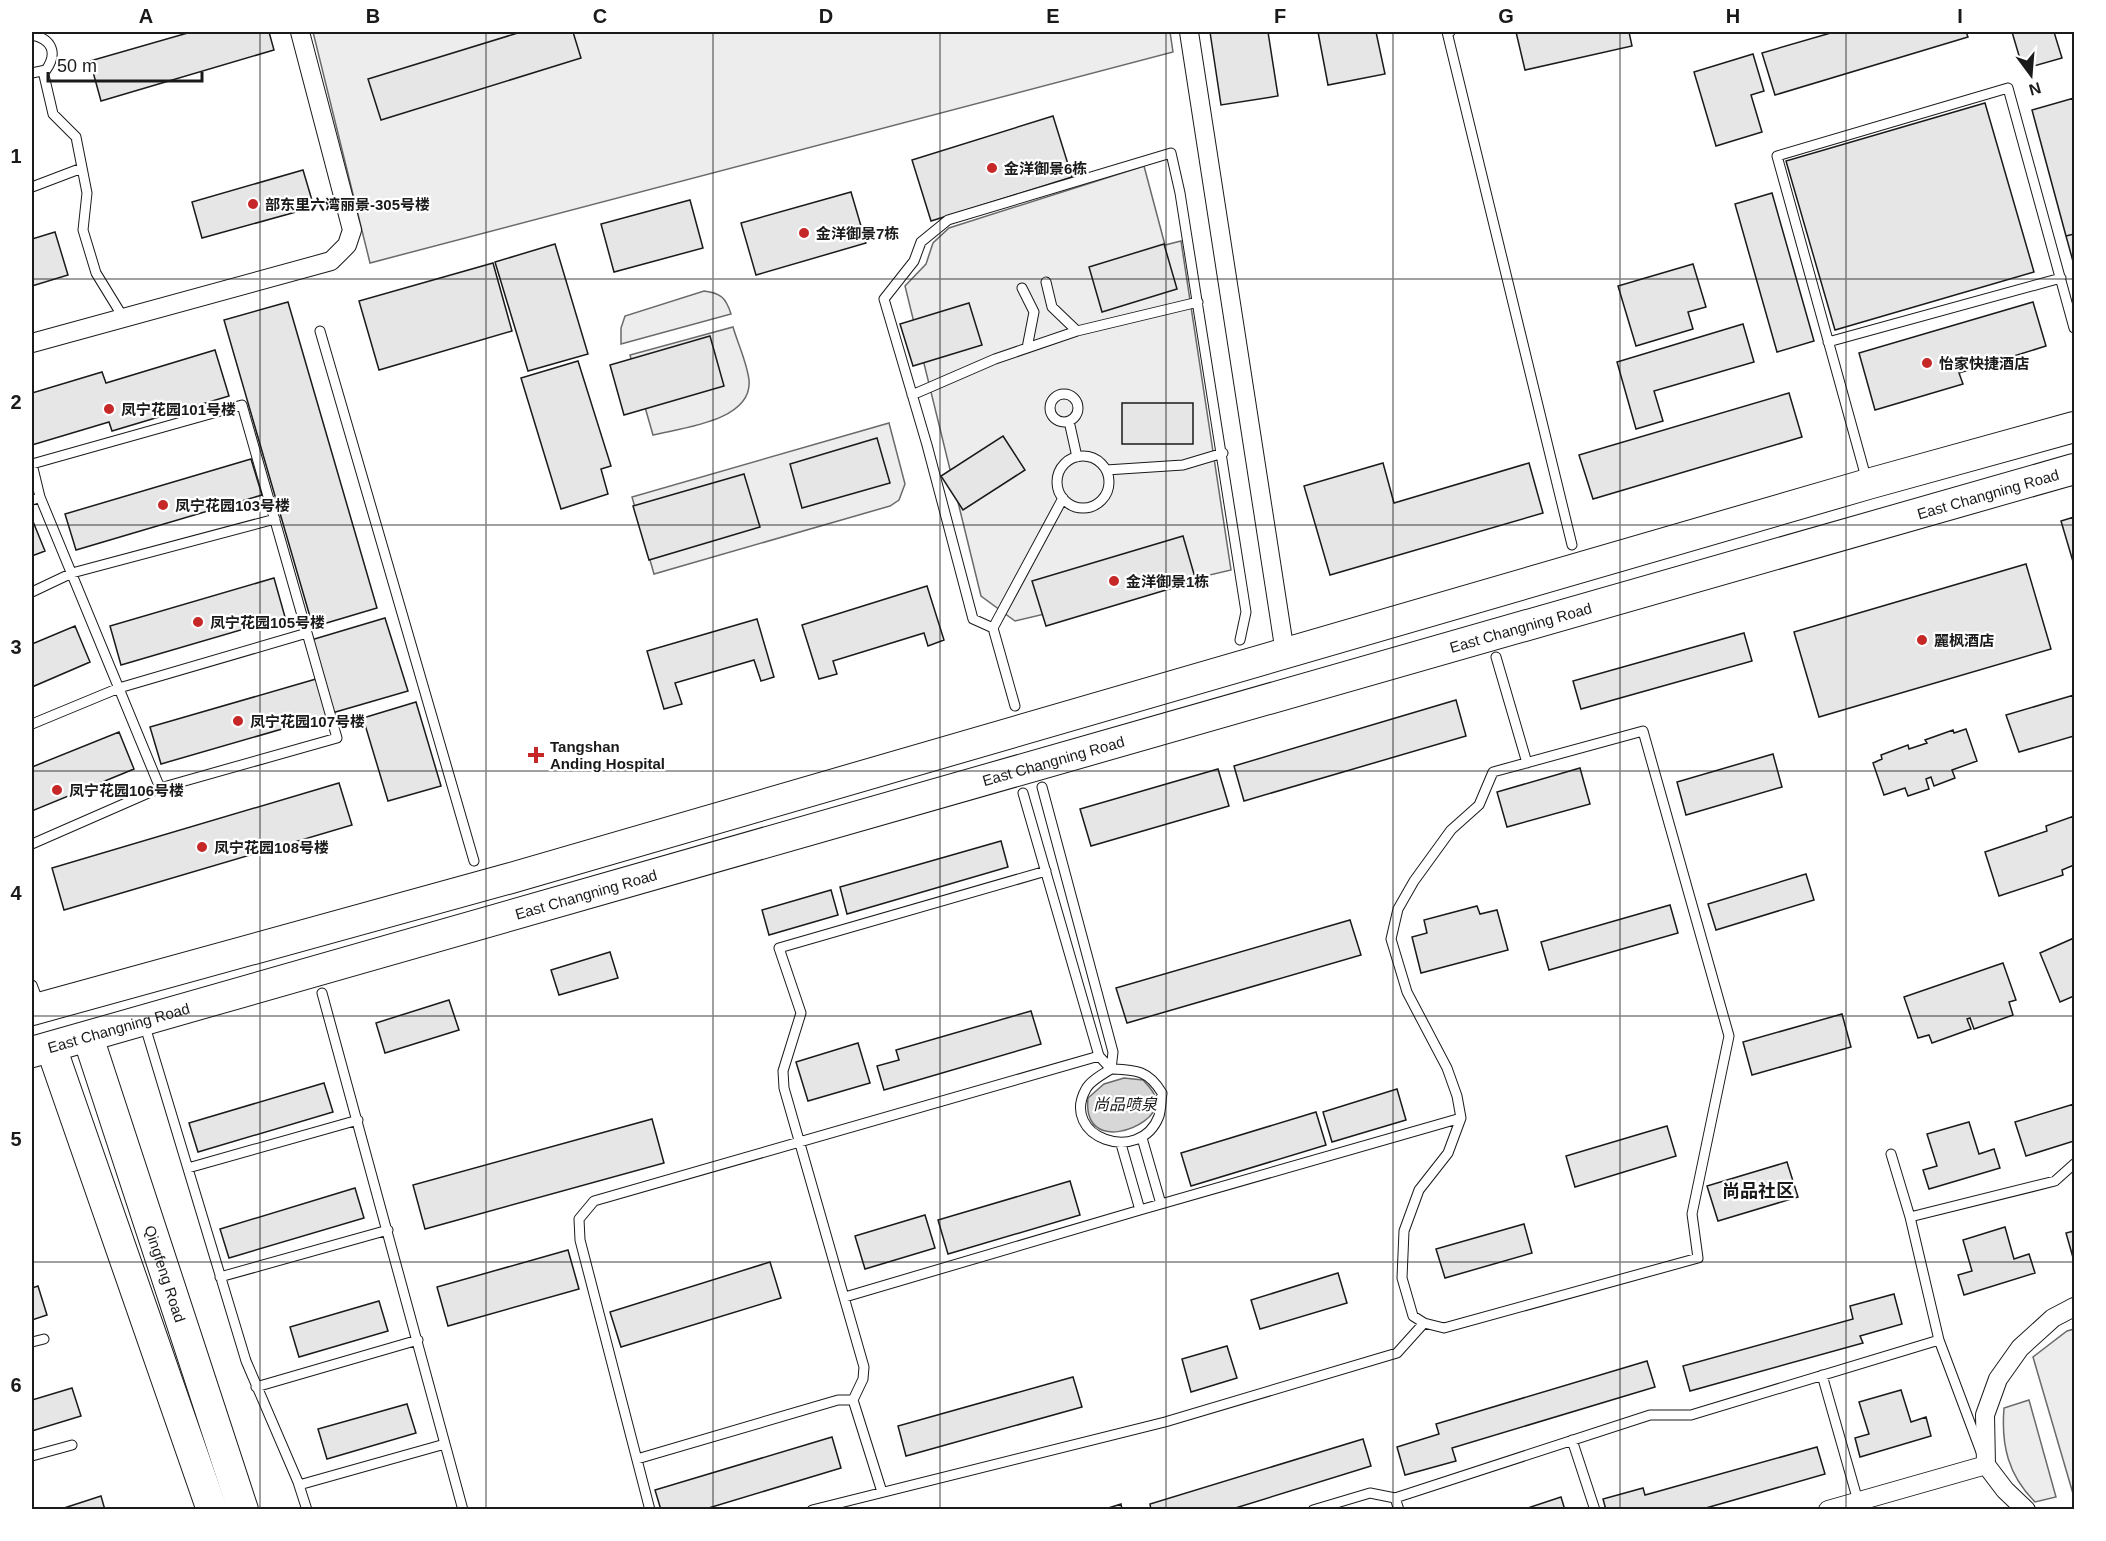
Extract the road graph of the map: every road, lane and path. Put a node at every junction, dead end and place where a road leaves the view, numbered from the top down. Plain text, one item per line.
1 (300, 32) edge
2 (1189, 32) edge
3 (1450, 32) edge
4 (32, 34) edge
5 (43, 71) junction
6 (32, 73) edge
7 (82, 168) junction
8 (32, 187) edge
9 (2061, 278) junction
10 (1046, 282) dead end
11 (1022, 288) dead end
12 (1197, 302) junction
13 (123, 317) junction
14 (2074, 328) edge
15 (320, 331) dead end
16 (1077, 331) junction
17 (1828, 342) junction
18 (32, 343) edge
19 (1028, 348) junction
20 (912, 394) junction
21 (1069, 421) dead end
22 (2074, 428) edge
23 (1223, 453) junction
24 (1077, 457) junction
25 (32, 464) edge
26 (2074, 469) edge
27 (1106, 470) junction
28 (1868, 484) junction
29 (36, 498) edge
30 (1063, 498) junction
31 (275, 519) junction
32 (1572, 545) dead end
33 (72, 573) junction
34 (32, 592) edge
35 (993, 628) junction
36 (307, 633) junction
37 (1240, 640) dead end
38 (1285, 653) junction
39 (1496, 657) dead end
40 (119, 688) junction
41 (1015, 706) dead end
42 (32, 724) edge
43 (1527, 763) junction
44 (1042, 787) dead end
45 (160, 789) junction
46 (1023, 793) dead end
47 (32, 844) edge
48 (474, 861) dead end
49 (1046, 872) junction
50 (322, 993) dead end
51 (34, 1001) edge
52 (144, 1021) junction
53 (88, 1037) junction
54 (41, 1050) edge
55 (1099, 1056) junction
56 (1111, 1069) junction
57 (1461, 1118) junction
58 (358, 1120) junction
59 (1142, 1138) junction
60 (800, 1142) junction
61 (1121, 1144) junction
62 (1891, 1154) dead end
63 (2074, 1164) edge
64 (188, 1168) junction
65 (1161, 1204) junction
66 (1140, 1210) junction
67 (1911, 1217) junction
68 (388, 1230) junction
69 (220, 1277) junction
70 (844, 1297) junction
71 (2074, 1307) edge
72 (1424, 1323) junction
73 (44, 1339) dead end
74 (418, 1340) junction
75 (1939, 1340) junction
76 (32, 1342) edge
77 (1822, 1375) junction
78 (256, 1386) junction
79 (853, 1400) junction
80 (1572, 1440) junction
81 (445, 1444) junction
82 (72, 1445) dead end
83 (32, 1456) edge
84 (637, 1459) junction
85 (1986, 1465) junction
86 (299, 1485) junction
87 (882, 1492) junction
88 (1395, 1498) junction
89 (1858, 1501) junction
90 (212, 1509) edge
91 (243, 1509) edge
92 (307, 1509) edge
93 (463, 1509) edge
94 (651, 1509) edge
95 (812, 1509) edge
96 (1313, 1509) edge
97 (1399, 1509) edge
98 (1594, 1509) edge
99 (1828, 1509) edge
100 (2026, 1509) edge

1 - 13 street
2 - 38 street
3 - 32 lane
4 - 5 lane
5 - 6 lane
5 - 7 lane
7 - 8 lane
7 - 13 lane
9 - 14 lane
9 - 17 lane
9 - 17 lane
10 - 16 lane
11 - 19 lane
12 - 16 lane
12 - 20 lane
12 - 23 lane
13 - 18 street
15 - 48 lane
16 - 19 lane
17 - 28 lane
19 - 20 lane
20 - 35 lane
21 - 24 lane
22 - 28 main road
23 - 27 lane
23 - 37 lane
24 - 27 lane
24 - 30 lane
25 - 29 lane
25 - 31 lane
26 - 52 main road, East Changning Road
27 - 30 lane
28 - 38 main road
29 - 33 lane
30 - 35 lane
31 - 33 lane
31 - 36 lane
33 - 34 lane
33 - 40 lane
35 - 41 lane
36 - 40 lane
36 - 45 lane
38 - 51 main road
39 - 43 lane
40 - 42 lane
40 - 45 lane
43 - 57 lane
43 - 72 lane
44 - 56 lane
45 - 47 lane
46 - 49 lane
49 - 55 lane
49 - 60 lane
50 - 58 lane
52 - 53 main road, East Changning Road
52 - 64 lane
53 - 54 main road, East Changning Road
53 - 91 main road, Qingfeng Road
54 - 90 main road
55 - 56 lane
55 - 60 lane
56 - 59 lane
56 - 61 lane
57 - 65 lane
57 - 72 lane
58 - 64 lane
58 - 68 lane
59 - 61 lane
59 - 65 lane
60 - 70 lane
60 - 84 lane
61 - 66 lane
62 - 67 lane
63 - 67 lane
64 - 69 lane
65 - 66 lane
66 - 70 lane
67 - 75 lane
68 - 69 lane
68 - 74 lane
69 - 78 lane
70 - 79 lane
71 - 85 street
72 - 87 lane
73 - 76 lane
74 - 78 lane
74 - 81 lane
75 - 77 lane
75 - 85 lane
77 - 80 lane
77 - 89 lane
78 - 86 lane
79 - 84 lane
79 - 87 lane
80 - 88 lane
80 - 98 lane
81 - 86 lane
81 - 93 lane
82 - 83 lane
84 - 94 lane
85 - 89 street
85 - 100 street
86 - 92 lane
87 - 95 lane
88 - 96 lane
88 - 97 lane
89 - 99 street

